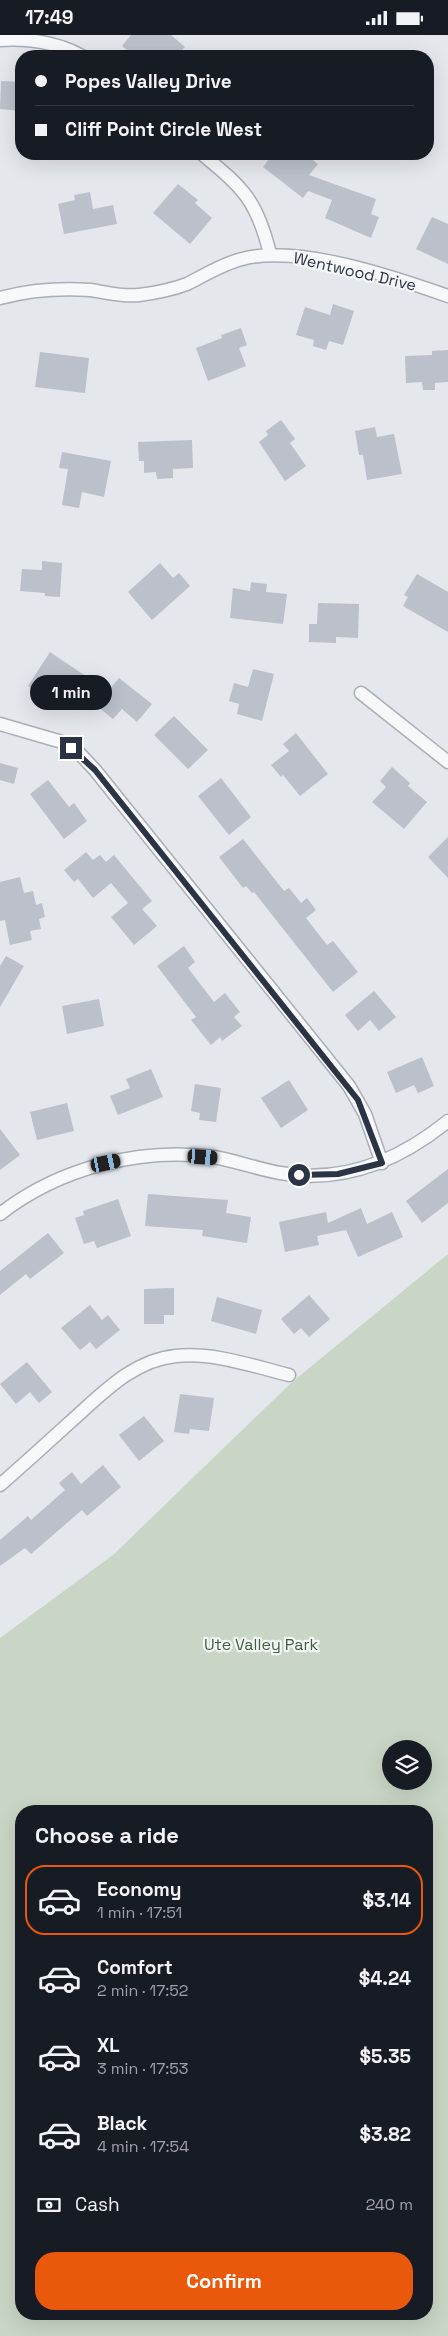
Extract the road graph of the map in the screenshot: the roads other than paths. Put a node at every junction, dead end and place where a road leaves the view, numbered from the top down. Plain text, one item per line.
1 (0, 40) edge
2 (70, 50) edge
3 (209, 160) edge
4 (270, 254) junction
5 (448, 296) edge
6 (0, 299) edge
7 (361, 693) dead end
8 (0, 724) edge
9 (448, 762) edge
10 (448, 1121) edge
11 (382, 1163) junction
12 (0, 1214) edge
13 (289, 1375) dead end
14 (0, 1485) edge

1 - 2 street
3 - 4 street
4 - 5 street, Wentwood Drive
4 - 6 street, Wentwood Drive
7 - 9 street
8 - 11 street
10 - 11 street
11 - 12 street
13 - 14 street

